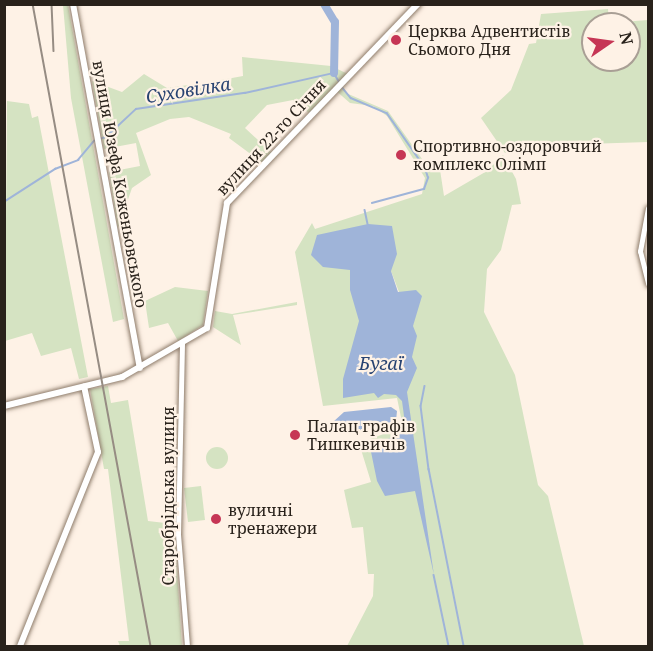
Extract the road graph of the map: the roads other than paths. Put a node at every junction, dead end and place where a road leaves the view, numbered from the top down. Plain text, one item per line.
1 (73, 4) edge
2 (418, 4) edge
3 (648, 208) edge
4 (648, 284) edge
5 (182, 344) junction
6 (140, 368) junction
7 (84, 386) junction
8 (4, 406) edge
9 (20, 646) edge
10 (187, 646) edge

1 - 6 main road, вулиця Юзефа Коженьовського
2 - 5 main road, вулиця 22-го Січня
3 - 4 street
5 - 6 main road, вулиця 22-го Січня
5 - 10 street, Старобрідська вулиця
6 - 7 main road, вулиця 22-го Січня
7 - 8 main road, вулиця 22-го Січня
7 - 9 main road

